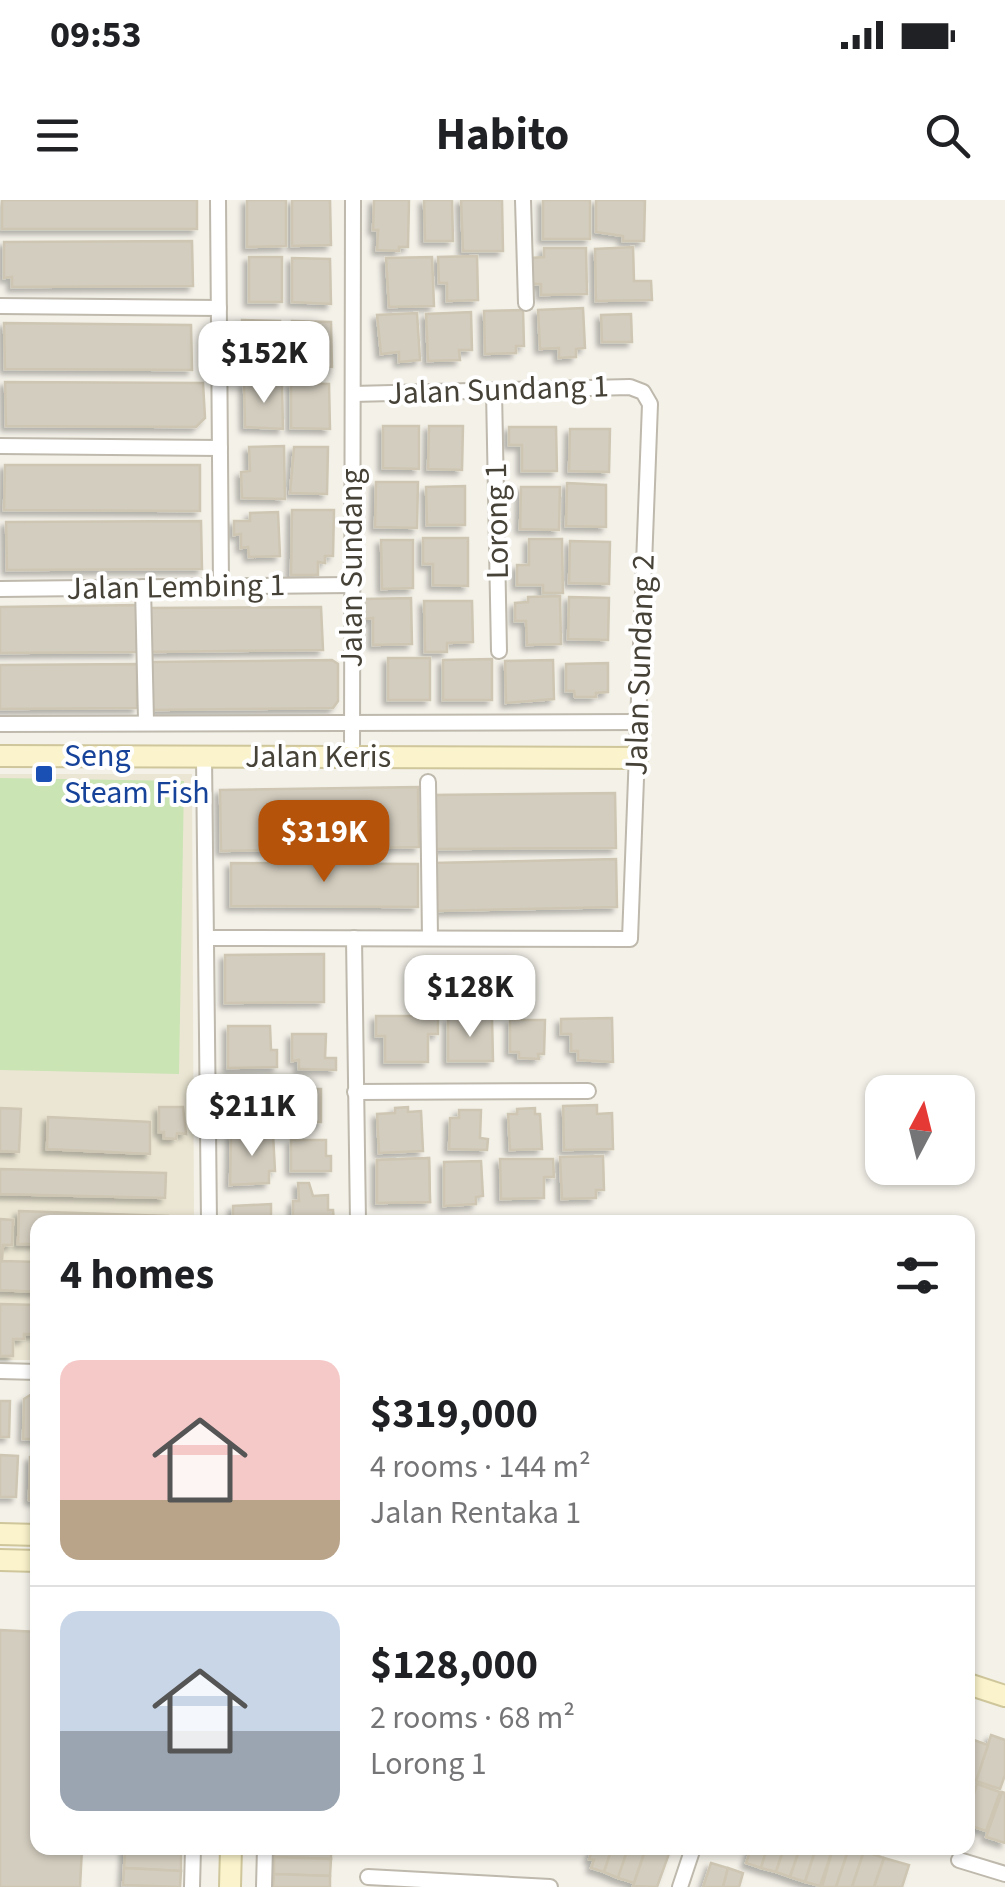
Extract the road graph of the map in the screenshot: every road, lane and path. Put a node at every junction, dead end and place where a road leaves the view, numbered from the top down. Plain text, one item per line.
1 (218, 200) edge
2 (353, 200) edge
3 (523, 200) edge
4 (526, 303) dead end
5 (0, 306) edge
6 (218, 308) junction
7 (494, 392) junction
8 (643, 392) joint
9 (352, 394) junction
10 (0, 446) edge
11 (220, 448) junction
12 (352, 585) junction
13 (221, 587) junction
14 (0, 588) edge
15 (143, 588) junction
16 (498, 650) dead end
17 (146, 722) junction
18 (638, 722) junction
19 (352, 723) junction
20 (0, 724) edge
21 (0, 756) edge
22 (352, 756) junction
23 (204, 757) junction
24 (637, 758) junction
25 (428, 782) dead end
26 (206, 938) junction
27 (354, 938) junction
28 (430, 938) junction
29 (588, 1091) dead end
30 (355, 1092) junction
31 (209, 1215) edge
32 (358, 1215) edge
33 (0, 1371) edge
34 (30, 1372) edge
35 (0, 1534) edge
36 (30, 1535) edge
37 (0, 1560) edge
38 (30, 1561) edge
39 (975, 1686) edge
40 (1005, 1696) edge
41 (193, 1855) edge
42 (232, 1855) edge
43 (265, 1855) edge
44 (691, 1855) edge
45 (959, 1860) dead end
46 (1005, 1874) edge
47 (368, 1877) dead end
48 (192, 1887) edge
49 (230, 1887) edge
50 (264, 1887) edge
51 (550, 1887) edge
52 (680, 1887) edge

1 - 6 street
2 - 9 street, Jalan Sundang
3 - 4 street
5 - 6 street
6 - 11 street
7 - 8 street, Jalan Sundang 1
7 - 9 street, Jalan Sundang 1
7 - 16 street, Lorong 1
8 - 18 street, Jalan Sundang 2
9 - 12 street, Jalan Sundang
10 - 11 street
11 - 13 street
12 - 13 street, Jalan Lembing 1
12 - 19 street, Jalan Sundang
13 - 15 street, Jalan Lembing 1
14 - 15 street, Jalan Lembing 1
15 - 17 street
17 - 19 street
17 - 20 street
18 - 19 street
18 - 24 street, Jalan Sundang 2
19 - 22 street, Jalan Sundang
21 - 23 street, Jalan Keris
22 - 23 street, Jalan Keris
22 - 24 street, Jalan Keris
23 - 26 street
24 - 28 street, Jalan Sundang 2
25 - 28 street
26 - 27 street
26 - 31 street
27 - 28 street
27 - 30 street
29 - 30 street
30 - 32 street
33 - 34 street
35 - 36 street
37 - 38 street
39 - 40 street
41 - 48 street
42 - 49 street
43 - 50 street
44 - 52 street
45 - 46 street
47 - 51 street

